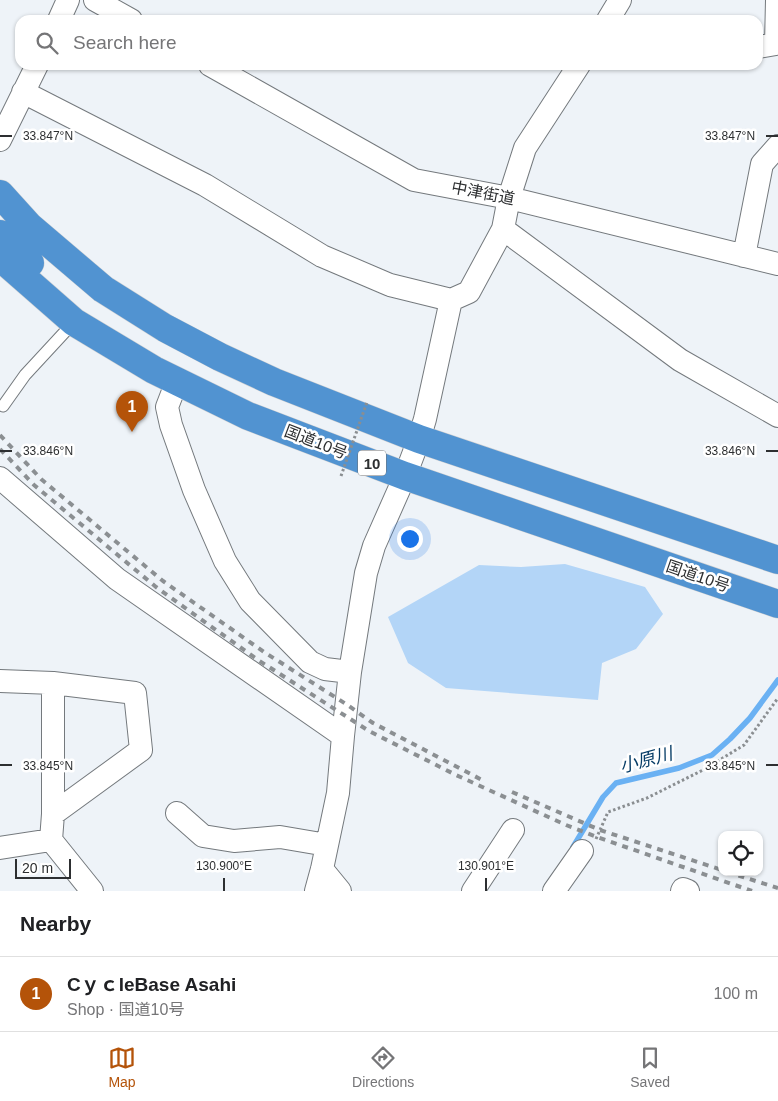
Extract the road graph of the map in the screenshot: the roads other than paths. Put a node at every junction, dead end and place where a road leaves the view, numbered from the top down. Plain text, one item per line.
1 (68, 0) edge
2 (95, 0) edge
3 (620, 0) edge
4 (777, 0) edge
5 (60, 15) edge
6 (121, 15) edge
7 (611, 15) edge
8 (763, 46) edge
9 (34, 70) edge
10 (219, 70) edge
11 (576, 70) edge
12 (23, 92) junction
13 (0, 140) edge
14 (778, 146) edge
15 (0, 194) edge
16 (509, 198) junction
17 (503, 229) junction
18 (0, 234) edge
19 (0, 256) edge
20 (744, 256) junction
21 (778, 264) edge
22 (451, 300) junction
23 (74, 322) junction
24 (168, 376) junction
25 (3, 406) dead end
26 (778, 416) edge
27 (419, 439) junction
28 (405, 476) junction
29 (0, 478) edge
30 (735, 546) junction
31 (778, 560) edge
32 (778, 565) edge
33 (778, 604) edge
34 (350, 672) junction
35 (0, 681) edge
36 (52, 683) junction
37 (343, 736) junction
38 (177, 813) dead end
39 (52, 814) junction
40 (513, 830) dead end
41 (52, 840) junction
42 (327, 845) junction
43 (0, 848) edge
44 (582, 851) road end
45 (322, 869) junction
46 (92, 891) edge
47 (316, 891) edge
48 (340, 891) edge
49 (473, 891) edge
50 (554, 891) edge
51 (682, 891) edge
52 (688, 891) edge

1 - 5 street
2 - 6 street
3 - 7 street
4 - 8 street
9 - 12 street
10 - 16 street, 中津街道
11 - 16 street
12 - 13 street
12 - 22 street
14 - 20 street
15 - 27 highway, 10
16 - 17 street
16 - 20 street, 中津街道
17 - 22 street
17 - 26 street
18 - 24 highway
19 - 23 highway, 国道10号 / 10
20 - 21 street, 中津街道
22 - 27 street
23 - 24 highway, 国道10号 / 10
23 - 25 lane
24 - 28 highway, 国道10号 / 10
24 - 34 street
27 - 28 street
27 - 30 highway, 10
28 - 33 highway, 国道10号 / 10
28 - 34 street
29 - 37 street
30 - 31 highway, 10
30 - 32 highway, 10
34 - 37 street
35 - 36 street
36 - 39 street
36 - 39 street
37 - 42 street
38 - 42 street
39 - 41 street
40 - 49 street
41 - 43 street
41 - 46 street
42 - 45 street
44 - 50 street
45 - 47 street
45 - 48 street
51 - 52 street

